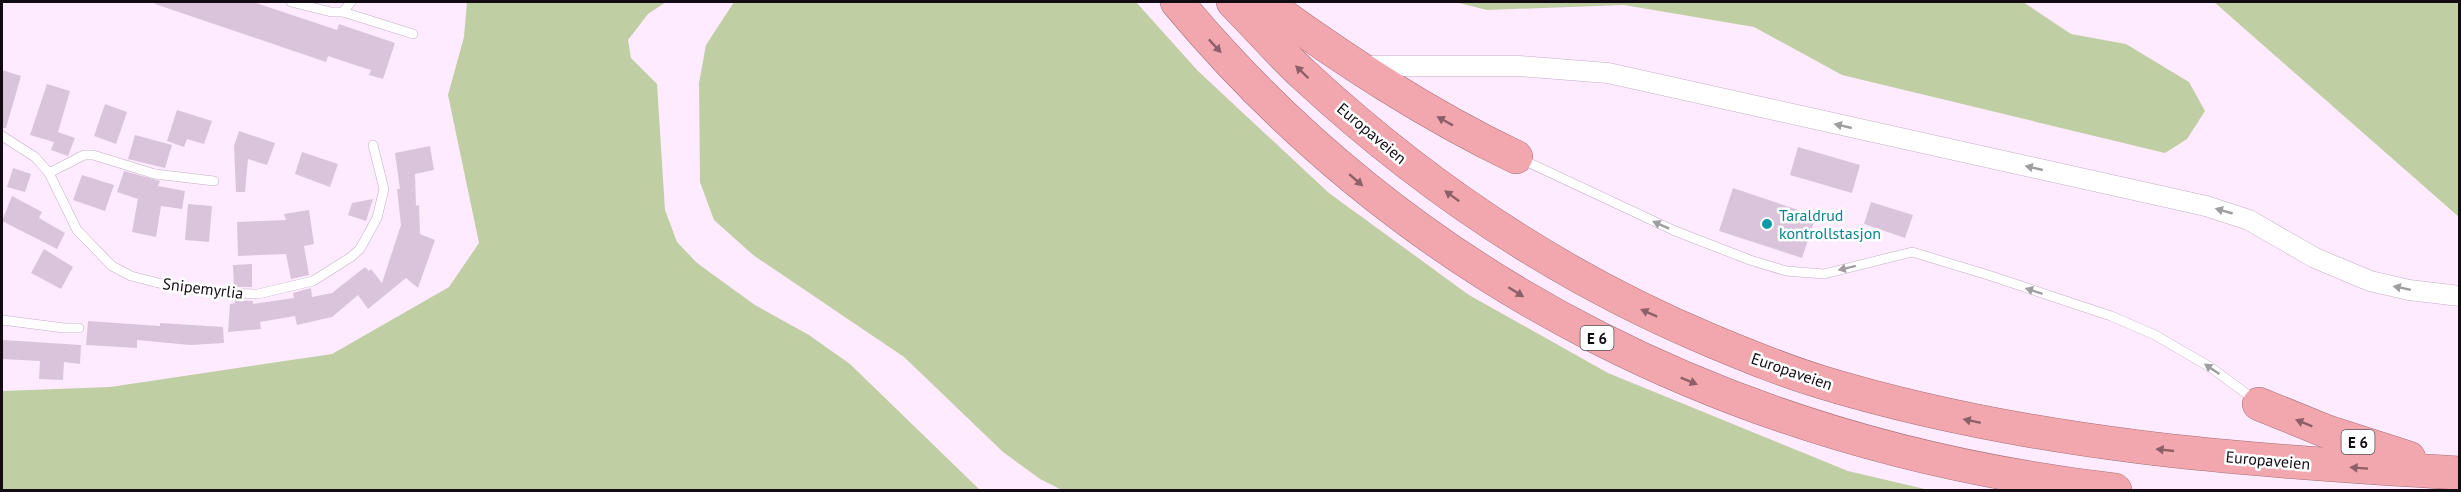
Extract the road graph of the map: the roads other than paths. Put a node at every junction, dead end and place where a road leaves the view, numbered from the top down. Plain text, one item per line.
1 (291, 2) edge
2 (351, 2) edge
3 (1177, 2) edge
4 (1233, 2) edge
5 (1264, 2) edge
6 (344, 12) junction
7 (413, 34) dead end
8 (1354, 65) junction
9 (2, 136) edge
10 (373, 145) dead end
11 (1516, 157) joint
12 (49, 173) junction
13 (214, 181) dead end
14 (2460, 296) edge
15 (2, 320) edge
16 (79, 328) dead end
17 (2259, 404) joint
18 (2460, 473) edge
19 (2115, 490) edge

1 - 6 lane
2 - 6 lane
3 -> 19 highway, E 6
18 -> 4 highway, Europaveien / E 6
5 - 8 highway
6 - 7 lane
11 -> 8 highway
14 -> 8 street
9 - 12 lane, Snipemyrlia
10 - 12 lane, Snipemyrlia
17 -> 11 lane
12 - 13 lane
15 - 16 lane
18 -> 17 highway, E 6

